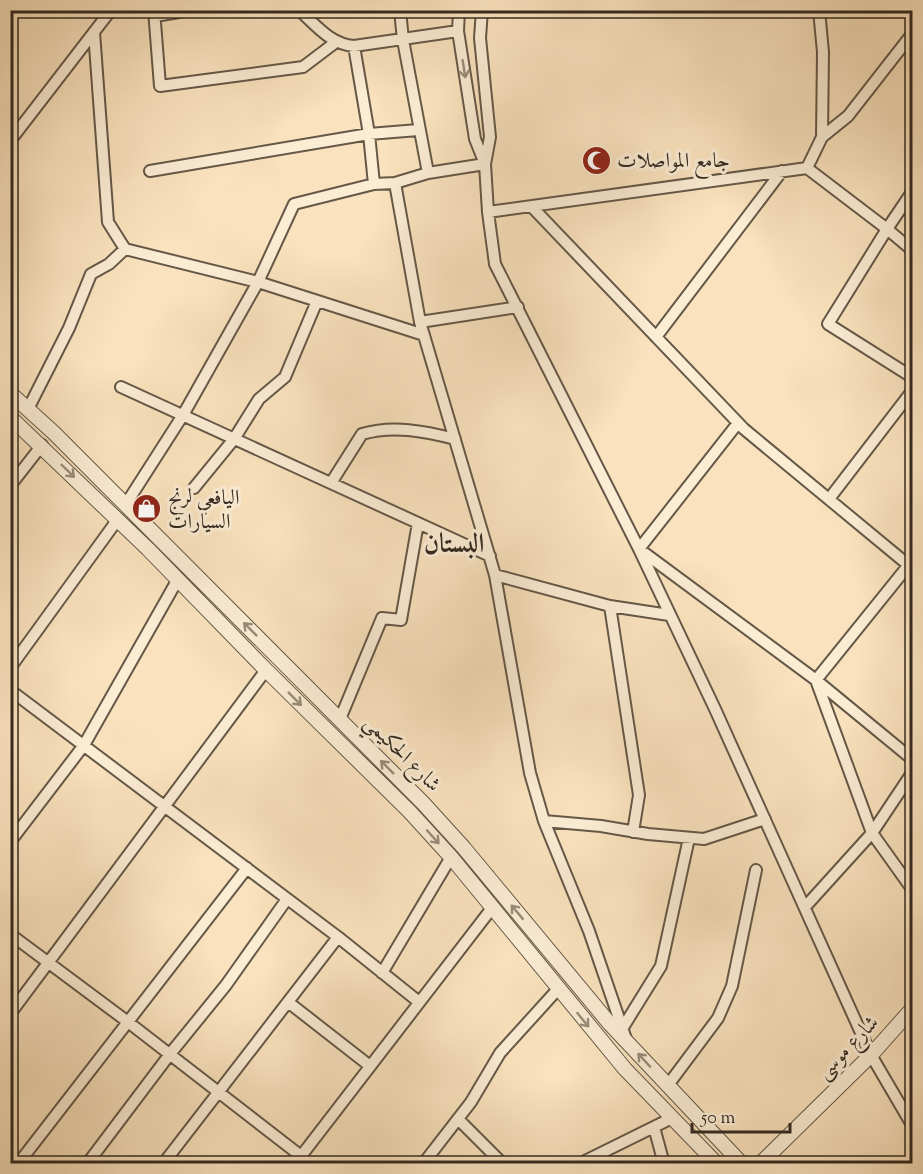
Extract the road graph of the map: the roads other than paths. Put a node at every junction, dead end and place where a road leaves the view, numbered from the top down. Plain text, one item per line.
1 (111, 10) edge
2 (191, 10) edge
3 (299, 10) edge
4 (400, 10) edge
5 (459, 10) edge
6 (482, 10) edge
7 (819, 10) edge
8 (155, 13) edge
9 (458, 31) junction
10 (94, 32) junction
11 (912, 34) edge
12 (403, 40) junction
13 (336, 42) junction
14 (354, 46) junction
15 (418, 130) junction
16 (369, 134) junction
17 (822, 137) junction
18 (10, 141) edge
19 (485, 164) junction
20 (807, 168) junction
21 (150, 171) dead end
22 (782, 171) junction
23 (428, 173) junction
24 (395, 183) junction
25 (374, 184) junction
26 (912, 192) edge
27 (532, 207) junction
28 (488, 212) junction
29 (887, 229) junction
30 (125, 249) junction
31 (912, 250) edge
32 (258, 282) junction
33 (317, 301) junction
34 (518, 307) junction
35 (420, 322) junction
36 (424, 335) junction
37 (656, 337) junction
38 (912, 377) edge
39 (122, 387) dead end
40 (912, 391) edge
41 (10, 393) edge
42 (28, 409) junction
43 (183, 416) junction
44 (10, 417) edge
45 (738, 423) junction
46 (234, 438) junction
47 (455, 439) junction
48 (42, 445) junction
49 (331, 483) junction
50 (10, 486) edge
51 (194, 488) dead end
52 (829, 499) junction
53 (126, 504) junction
54 (118, 519) junction
55 (418, 523) junction
56 (639, 549) junction
57 (490, 556) junction
58 (911, 565) edge
59 (495, 575) junction
60 (178, 579) junction
61 (610, 606) junction
62 (669, 615) junction
63 (10, 668) edge
64 (266, 670) junction
65 (816, 680) junction
66 (10, 690) edge
67 (340, 719) junction
68 (84, 746) junction
69 (912, 759) edge
70 (912, 773) edge
71 (165, 807) junction
72 (765, 819) junction
73 (544, 821) junction
74 (633, 831) junction
75 (872, 833) junction
76 (690, 838) junction
77 (10, 842) edge
78 (451, 857) junction
79 (247, 868) junction
80 (756, 870) dead end
81 (912, 889) edge
82 (287, 899) junction
83 (805, 907) junction
84 (492, 908) junction
85 (10, 934) edge
86 (338, 937) junction
87 (48, 963) junction
88 (382, 973) junction
89 (558, 989) junction
90 (288, 1002) junction
91 (419, 1002) junction
92 (912, 1009) edge
93 (10, 1014) edge
94 (128, 1022) junction
95 (625, 1036) junction
96 (170, 1054) junction
97 (871, 1055) junction
98 (370, 1066) junction
99 (668, 1085) junction
100 (219, 1092) junction
101 (672, 1118) junction
102 (458, 1119) junction
103 (912, 1125) edge
104 (654, 1127) junction
105 (298, 1160) edge
106 (18, 1164) edge
107 (87, 1164) edge
108 (163, 1164) edge
109 (423, 1164) edge
110 (503, 1164) edge
111 (579, 1164) edge
112 (664, 1164) edge
113 (717, 1164) edge
114 (742, 1164) edge
115 (760, 1164) edge

1 - 10 street
2 - 8 street
3 - 13 street
4 - 12 street
5 - 9 street
6 - 19 street
7 - 17 street
8 - 13 street
9 - 12 street
9 -> 19 street
10 - 18 street
10 - 30 street
11 - 17 street
12 - 14 street
12 - 15 street
13 - 14 street
14 - 16 street
15 - 16 street
15 - 23 street
16 - 21 street
16 - 25 street
17 - 20 street
19 - 23 street
19 - 28 street
20 - 22 street
20 - 29 street
22 - 27 street
22 - 37 street
23 - 24 street
24 - 25 street
24 - 35 street
25 - 32 street
26 - 29 street
27 - 28 street
27 - 37 street
28 - 34 street
29 - 31 street
29 - 38 street
30 - 32 street
30 - 42 street
32 - 33 street
32 - 43 street
33 - 36 street
33 - 46 street
34 - 35 street
34 - 56 street
35 - 36 street
36 - 47 street
37 - 45 street
39 - 43 street
40 - 52 street
41 - 42 street, شارع الحكيمي
42 - 53 street, شارع الحكيمي
43 - 46 street
43 - 53 street
44 - 48 street, شارع الحكيمي
45 - 52 street
45 - 56 street
46 - 49 street
46 - 51 street
47 - 49 street
47 - 57 street
48 - 50 street
48 -> 54 street, شارع الحكيمي
49 - 55 street
52 - 58 street
67 -> 53 street, شارع الحكيمي
54 - 60 street, شارع الحكيمي
54 - 63 street
55 - 57 street
55 - 67 street
56 - 62 street
56 - 65 street
57 - 59 street
58 - 65 street
59 - 61 street
59 - 73 street
60 - 64 street, شارع الحكيمي
60 - 68 street
61 - 62 street
61 - 74 street
62 - 72 street
64 - 71 street
64 -> 78 street, شارع الحكيمي
65 - 69 street
65 - 75 street
66 - 68 street
95 -> 67 street, شارع الحكيمي
68 - 71 street
68 - 77 street
70 - 75 street
71 - 79 street
71 - 87 street
72 - 76 street
72 - 83 street
73 - 74 street
73 - 95 street
74 - 76 street
75 - 81 street
75 - 83 street
76 - 95 street
78 - 84 street, شارع الحكيمي
78 - 88 street
79 - 82 street
79 - 94 street
80 - 99 street
82 - 86 street
82 - 96 street
83 - 97 street
84 - 89 street, شارع الحكيمي
84 - 91 street
85 - 87 street
86 - 88 street
86 - 90 street
87 - 93 street
87 - 94 street
88 - 91 street
89 -> 101 street, شارع الحكيمي
89 - 102 street
90 - 98 street
90 - 100 street
91 - 98 street
92 - 97 street, شارع موسى
94 - 96 street
94 - 106 street
99 -> 95 street, شارع الحكيمي
96 - 100 street
96 - 107 street
97 - 103 street
97 - 115 street, شارع موسى
98 - 105 street
99 - 114 street, شارع الحكيمي
100 - 105 street
100 - 108 street
101 - 104 street
101 - 113 street, شارع الحكيمي
102 - 109 street
102 - 110 street
104 - 111 street
104 - 112 street

